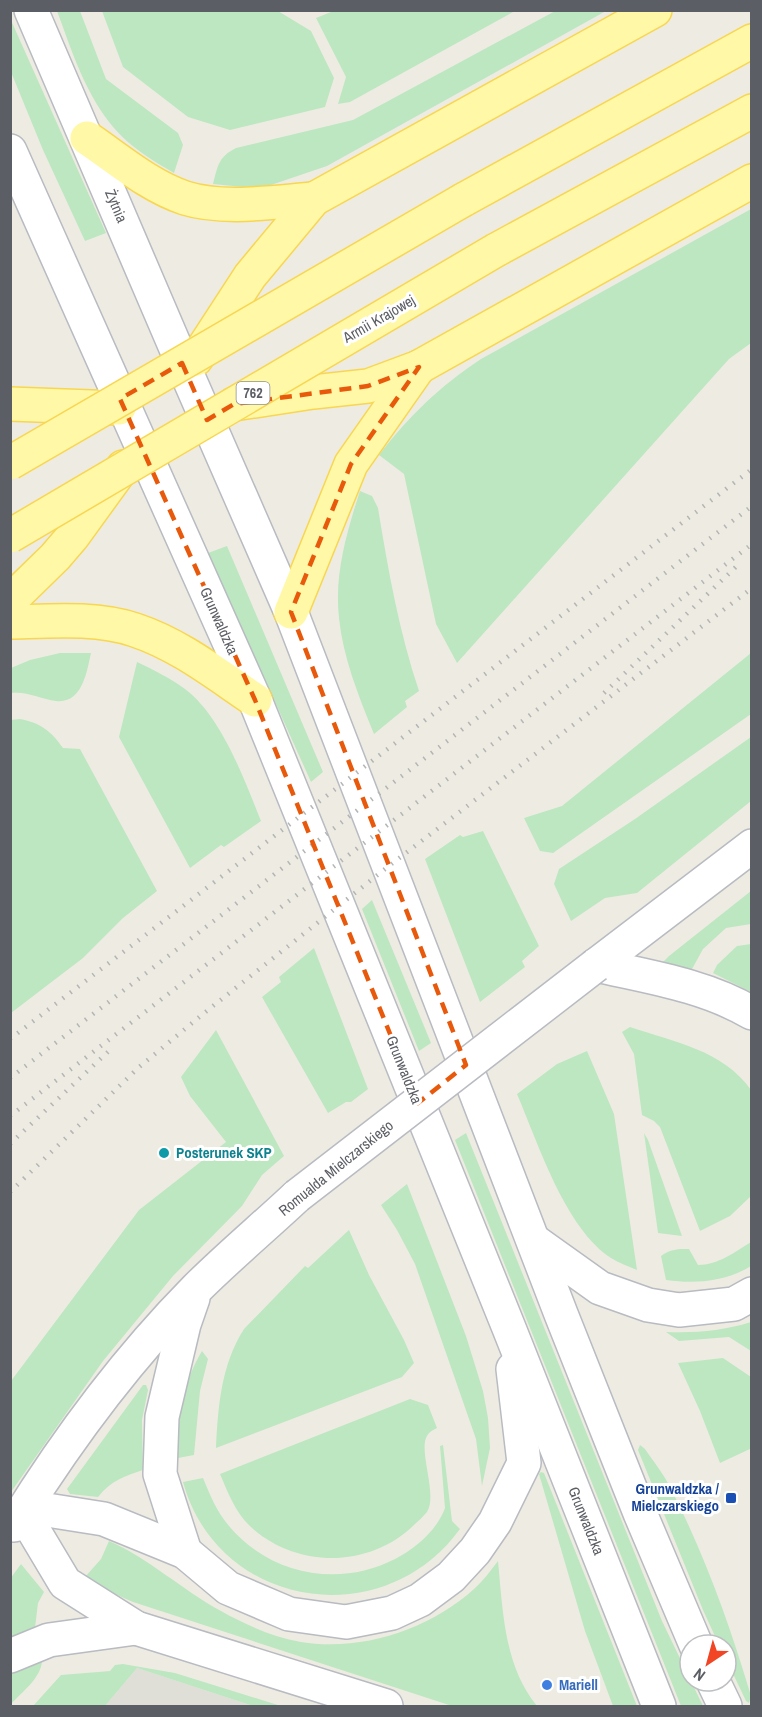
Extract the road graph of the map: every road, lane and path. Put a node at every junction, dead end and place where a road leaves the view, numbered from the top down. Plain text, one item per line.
1 (31, 10) edge
2 (655, 10) edge
3 (752, 41) edge
4 (752, 111) edge
5 (87, 138) junction
6 (10, 151) edge
7 (752, 181) edge
8 (314, 199) junction
9 (419, 367) junction
10 (196, 395) junction
11 (10, 404) edge
12 (124, 409) junction
13 (138, 442) junction
14 (10, 463) edge
15 (10, 536) edge
16 (10, 601) edge
17 (291, 612) junction
18 (10, 622) edge
19 (255, 700) junction
20 (752, 846) edge
21 (596, 965) junction
22 (752, 1013) edge
23 (534, 1241) junction
24 (197, 1288) junction
25 (752, 1294) edge
26 (509, 1328) junction
27 (16, 1520) edge
28 (185, 1552) junction
29 (136, 1628) junction
30 (691, 1633) edge
31 (10, 1656) edge
32 (719, 1693) edge
33 (386, 1707) edge
34 (659, 1707) edge
35 (725, 1707) edge

1 - 5 main road, Żytnia
2 - 8 main road
3 - 14 main road, bridge
4 - 15 main road, Armii Krajowej / 762, bridge
5 - 8 main road
5 - 10 main road, Żytnia
6 - 12 main road
7 - 9 main road
8 - 10 main road
9 - 10 main road
9 - 17 main road
10 - 12 main road
10 - 13 main road
10 - 17 main road
11 - 12 main road
12 - 13 main road
13 - 16 main road
13 - 19 main road, Grunwaldzka
17 - 23 main road
18 - 19 main road
19 - 26 main road, Grunwaldzka
20 - 21 main road, Romualda Mielczarskiego
21 - 22 main road
21 - 24 main road, Romualda Mielczarskiego, bridge
23 - 25 main road
23 - 30 main road
24 - 27 main road, Romualda Mielczarskiego
24 - 28 main road
26 - 28 main road
26 - 34 main road, Grunwaldzka
27 - 28 main road
27 - 29 main road
29 - 31 main road
29 - 33 main road
32 - 35 main road

